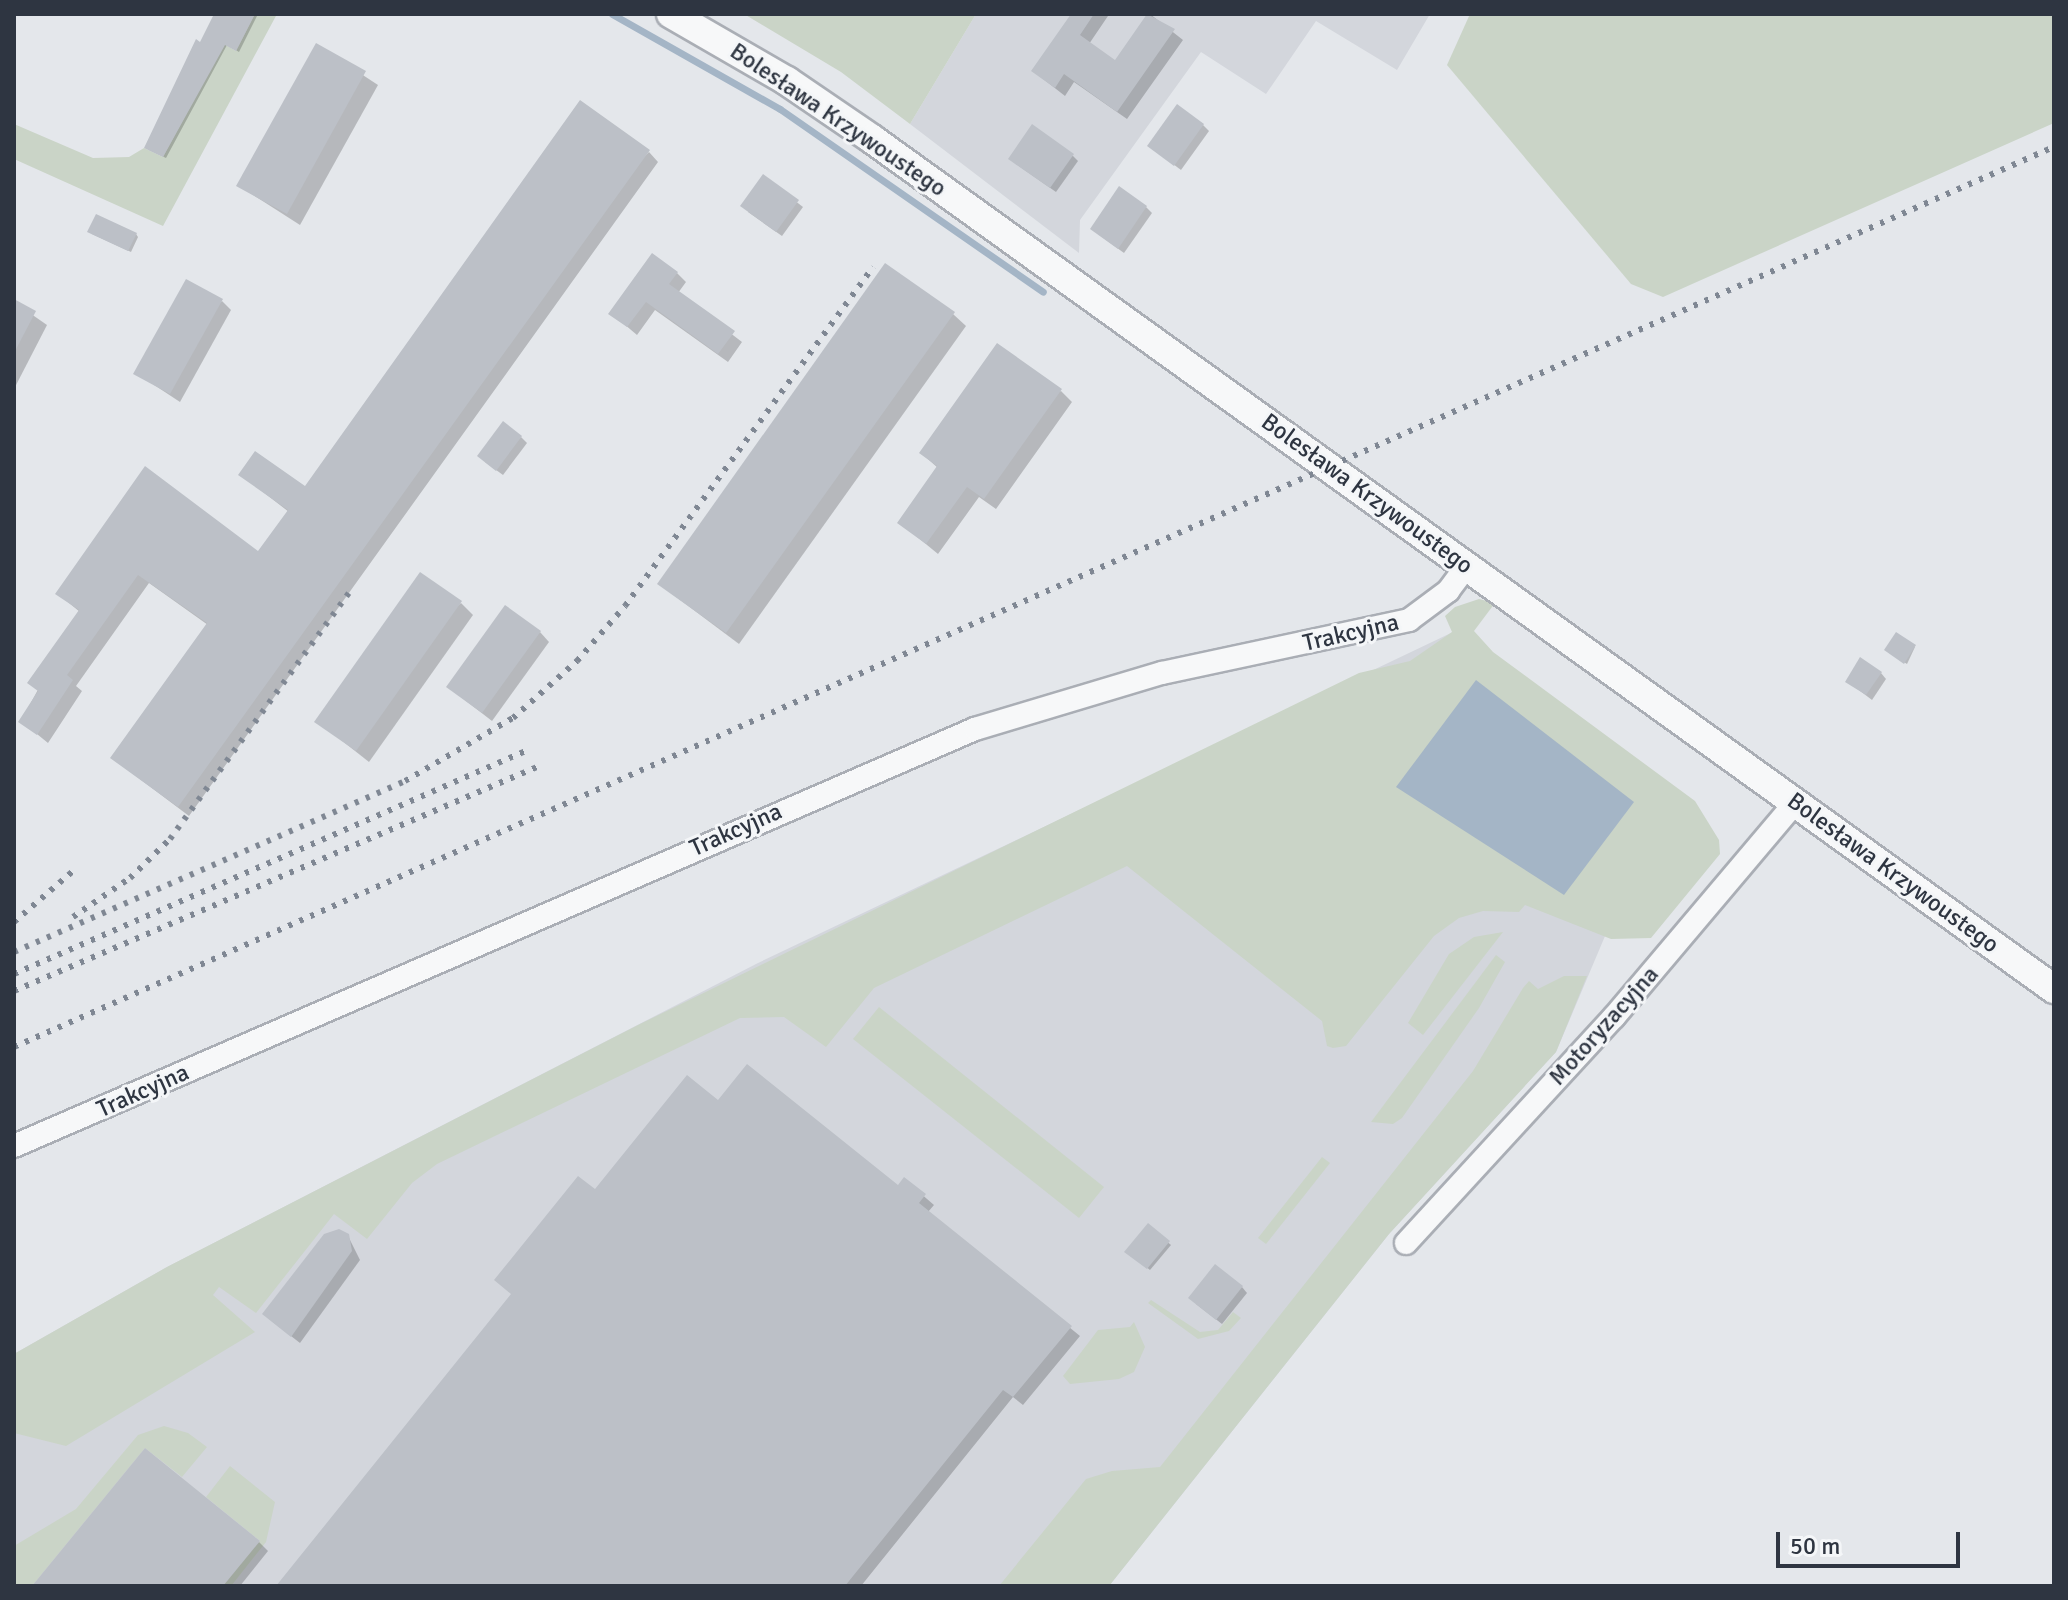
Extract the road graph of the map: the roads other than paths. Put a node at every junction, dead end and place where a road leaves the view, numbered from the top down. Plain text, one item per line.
1 (671, 14) edge
2 (1467, 566) junction
3 (1795, 803) junction
4 (2054, 989) edge
5 (14, 1146) edge
6 (1406, 1243) dead end

1 - 2 street, Bolesława Krzywoustego
2 - 3 street, Bolesława Krzywoustego
2 - 5 street, Trakcyjna
3 - 4 street, Bolesława Krzywoustego
3 - 6 street, Motoryzacyjna

